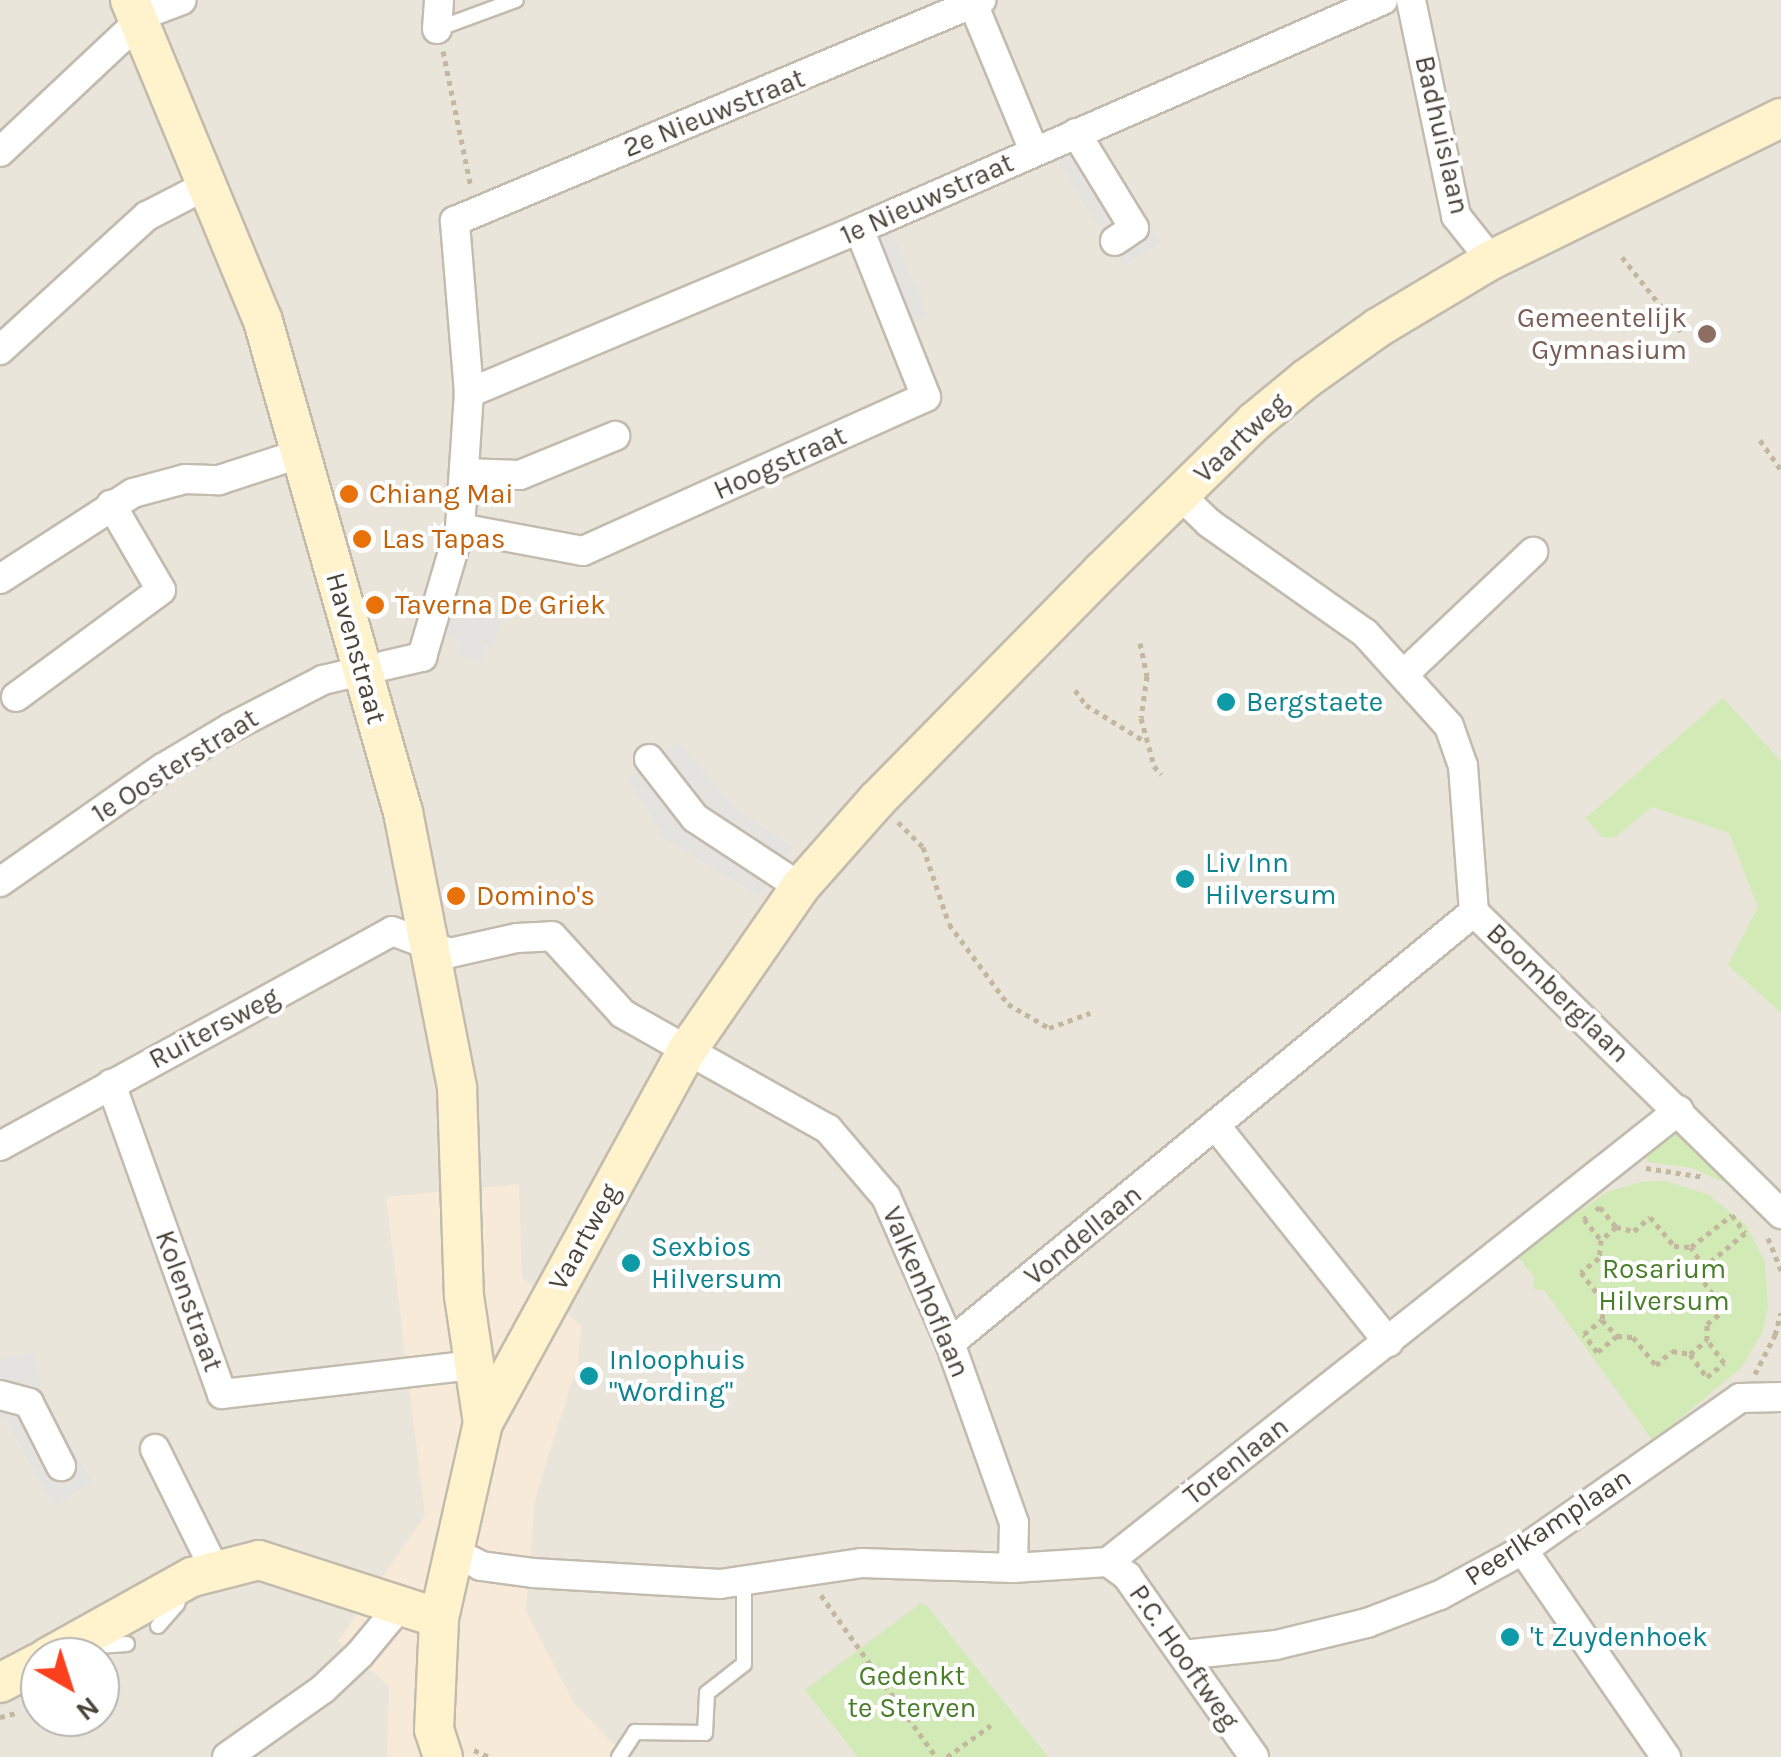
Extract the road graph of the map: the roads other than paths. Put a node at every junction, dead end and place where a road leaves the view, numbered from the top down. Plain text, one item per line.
1 (182, 0) edge
2 (438, 0) edge
3 (516, 0) edge
4 (1383, 0) edge
5 (1411, 0) edge
6 (978, 3) edge
7 (140, 9) edge
8 (437, 29) joint
9 (1781, 118) edge
10 (1076, 133) junction
11 (1034, 151) junction
12 (0, 152) edge
13 (208, 184) junction
14 (859, 230) junction
15 (1115, 240) dead end
16 (1495, 265) junction
17 (0, 350) edge
18 (469, 393) junction
19 (615, 436) dead end
20 (302, 453) junction
21 (464, 473) junction
22 (1180, 495) junction
23 (111, 504) junction
24 (460, 528) junction
25 (1533, 552) dead end
26 (0, 579) edge
27 (361, 668) junction
28 (1404, 674) junction
29 (16, 697) dead end
30 (650, 759) dead end
31 (0, 882) edge
32 (800, 887) junction
33 (1474, 912) junction
34 (438, 949) junction
35 (688, 1050) junction
36 (111, 1084) junction
37 (1679, 1110) junction
38 (1215, 1125) junction
39 (0, 1146) edge
40 (1776, 1213) edge
41 (468, 1322) junction
42 (1388, 1342) junction
43 (950, 1343) junction
44 (521, 1352) junction
45 (466, 1366) junction
46 (0, 1395) edge
47 (1781, 1397) edge
48 (484, 1423) junction
49 (154, 1449) dead end
50 (61, 1466) dead end
51 (1523, 1550) junction
52 (456, 1553) junction
53 (1108, 1562) junction
54 (214, 1568) junction
55 (1014, 1568) junction
56 (744, 1581) junction
57 (350, 1590) junction
58 (394, 1605) junction
59 (439, 1618) junction
60 (158, 1626) dead end
61 (85, 1637) edge
62 (120, 1644) edge
63 (127, 1644) dead end
64 (1183, 1655) junction
65 (227, 1757) edge
66 (443, 1757) edge
67 (618, 1757) edge
68 (1254, 1757) edge
69 (1666, 1757) edge

1 - 7 street
2 - 8 street
3 - 8 lane
4 - 10 street, 1e Nieuwstraat
5 - 16 street, Badhuislaan
6 - 11 street
6 - 18 street, 2e Nieuwstraat
7 - 12 street
7 - 13 street, Havenstraat
9 - 16 street, Vaartweg
10 - 11 street, 1e Nieuwstraat
10 - 15 street
11 - 14 street, 1e Nieuwstraat
13 - 17 street
13 - 20 street, Havenstraat
14 - 18 street, 1e Nieuwstraat
14 - 24 street, Hoogstraat
16 - 22 street, Vaartweg
18 - 21 street
19 - 21 street
20 - 23 street
20 - 27 street, Havenstraat
21 - 24 street
22 - 28 street, Boomberglaan
22 - 32 street, Vaartweg
23 - 26 street
23 - 29 street
24 - 27 street, 1e Oosterstraat
25 - 28 street
27 - 31 street, 1e Oosterstraat
27 - 34 street, Havenstraat
28 - 33 street, Boomberglaan
30 - 32 street
32 - 35 street, Vaartweg
33 - 37 street, Boomberglaan
33 - 38 street, Vondellaan
34 - 35 street, Valkenhoflaan
34 - 36 street, Ruitersweg
34 - 41 street, Havenstraat
35 - 43 street, Valkenhoflaan
35 - 44 street, Vaartweg
36 - 39 street, Ruitersweg
36 - 45 street, Kolenstraat
37 - 40 street, Boomberglaan
37 - 42 street, Torenlaan
38 - 42 street
38 - 43 street, Vondellaan
41 - 44 street
41 - 45 street, Havenstraat
42 - 53 street, Torenlaan
43 - 55 street, Valkenhoflaan
44 - 48 street, Vaartweg
45 - 48 street, Havenstraat
46 - 50 street
47 - 51 street, Peerlkamplaan
48 - 52 street, Vaartweg
49 - 54 street
51 - 64 street, Peerlkamplaan
51 - 69 street
52 - 56 street
52 - 59 street, Vaartweg
53 - 55 street
53 - 64 street, P.C. Hooftweg
54 - 57 street
54 - 61 street
55 - 56 street
56 - 67 lane
57 - 58 street
57 - 60 lane
58 - 59 street
58 - 65 street
59 - 66 street, Vaartweg
62 - 63 lane
64 - 68 street, P.C. Hooftweg

